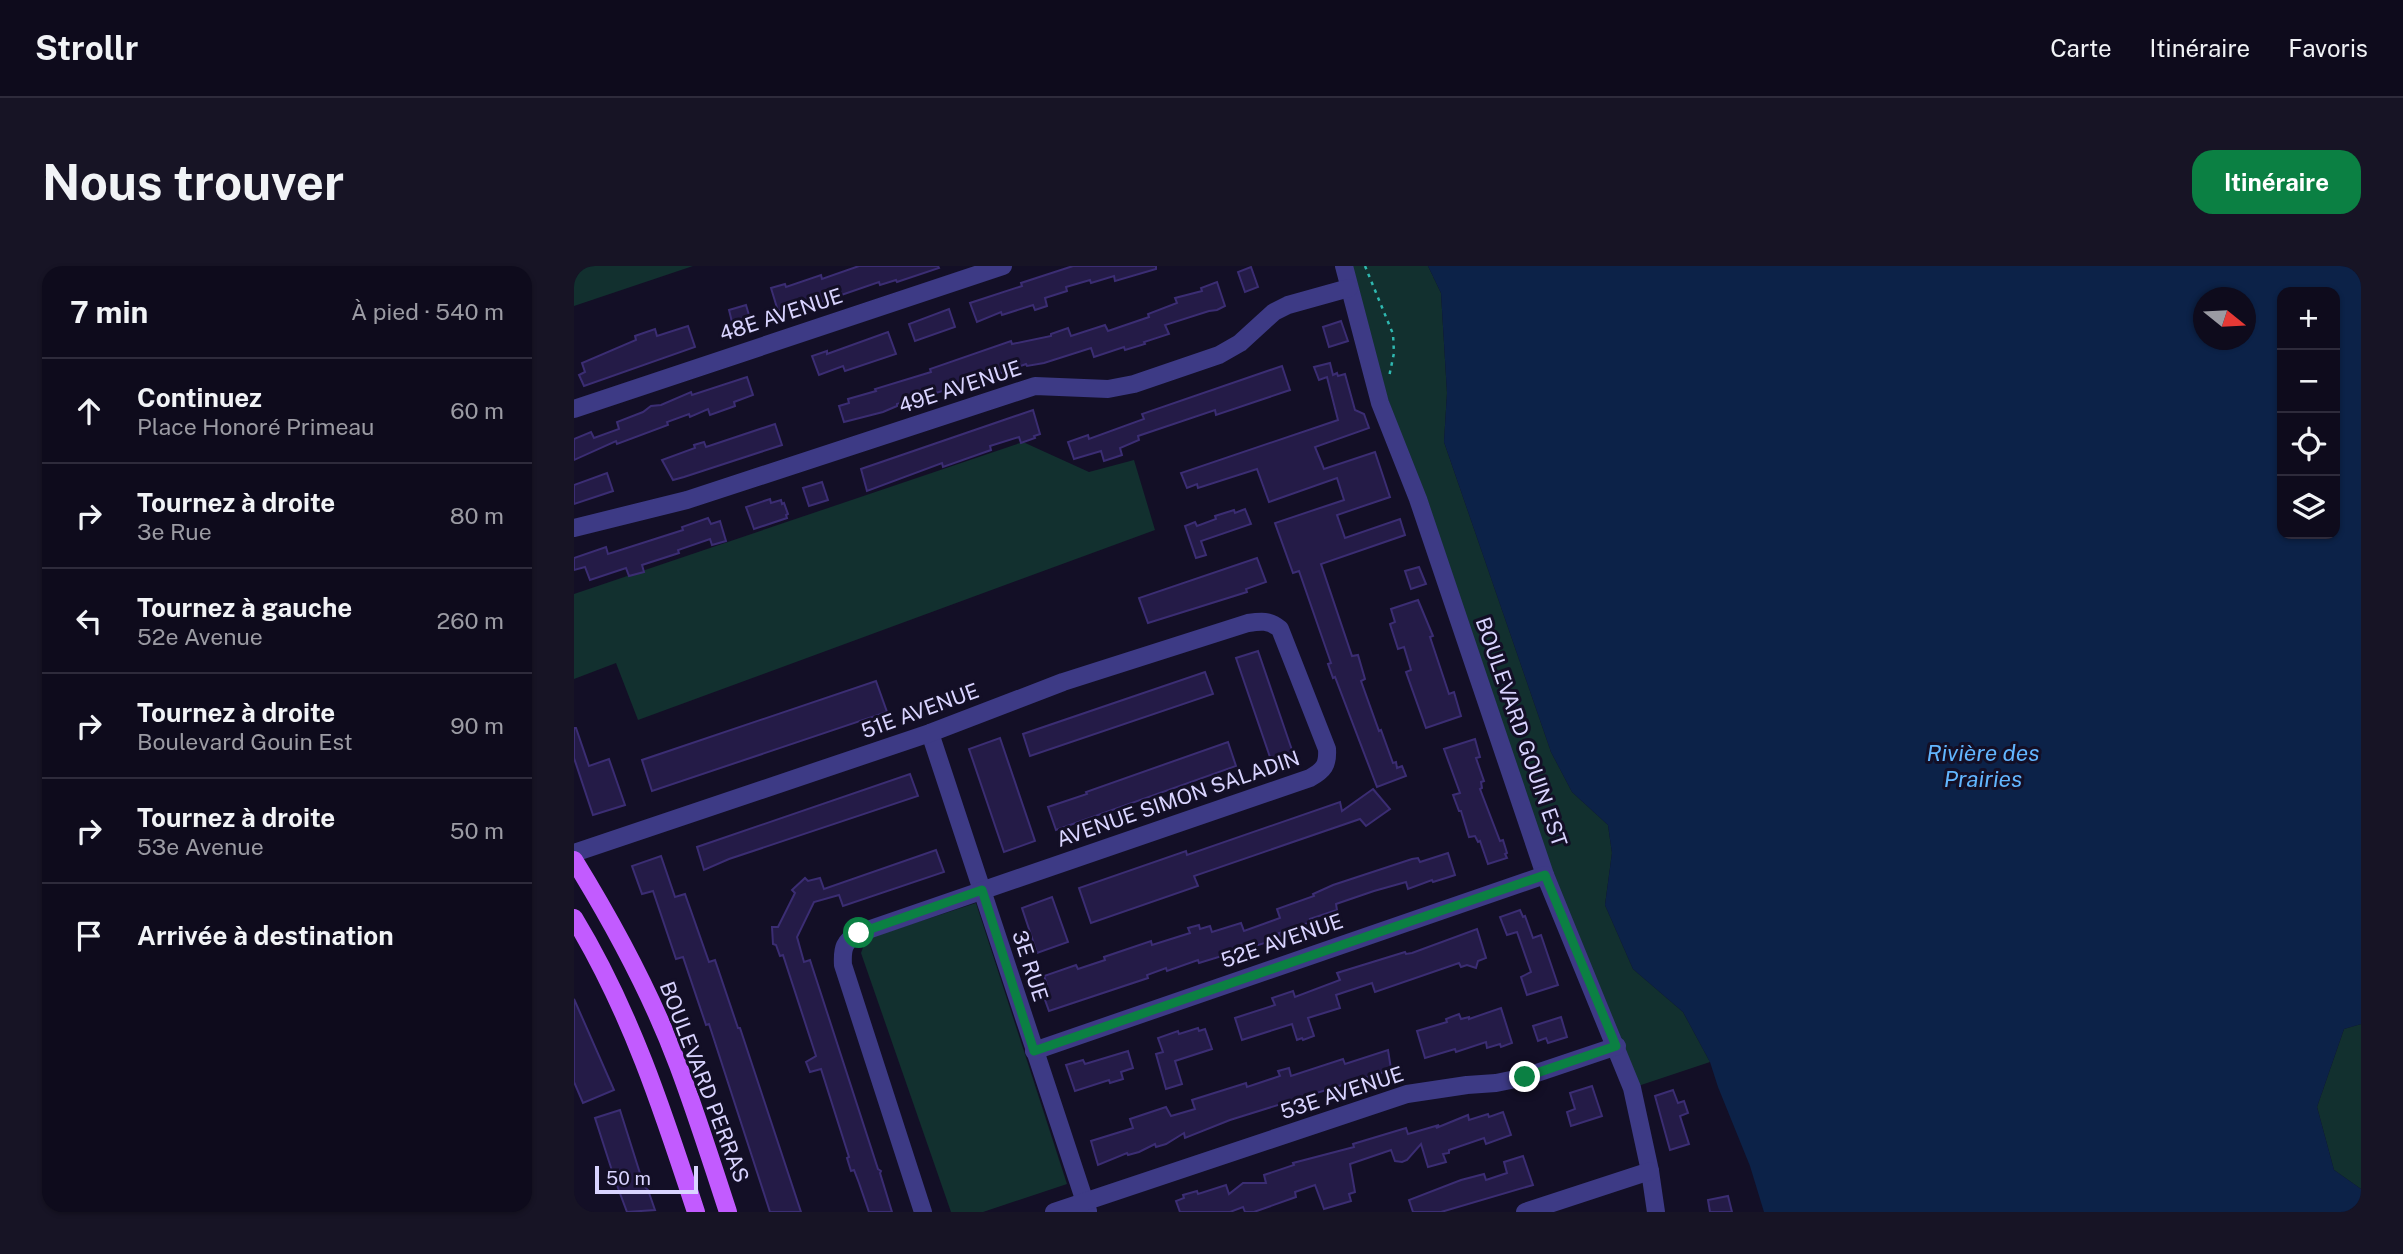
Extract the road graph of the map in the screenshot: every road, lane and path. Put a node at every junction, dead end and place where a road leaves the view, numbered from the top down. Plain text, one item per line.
1 (1003, 266) edge
2 (1343, 266) edge
3 (1365, 266) edge
4 (1349, 288) junction
5 (1389, 377) dead end
6 (574, 409) edge
7 (574, 528) edge
8 (1280, 629) joint
9 (930, 733) junction
10 (574, 853) edge
11 (574, 860) edge
12 (1545, 875) junction
13 (982, 890) junction
14 (574, 918) edge
15 (1616, 1046) junction
16 (1034, 1051) junction
17 (1650, 1171) junction
18 (1086, 1207) edge
19 (696, 1212) edge
20 (728, 1212) edge
21 (923, 1212) edge
22 (1054, 1212) edge
23 (1525, 1212) edge
24 (1656, 1212) edge

1 - 6 street, 48E AVENUE
2 - 4 street, BOULEVARD GOUIN EST
3 - 5 path
4 - 7 street, 49E AVENUE
4 - 12 street, BOULEVARD GOUIN EST
8 - 9 street, 51E AVENUE
8 - 13 street, AVENUE SIMON SALADIN
9 - 10 street, 51E AVENUE
9 - 13 street, 3E RUE
11 - 20 main road, BOULEVARD PERRAS
12 - 15 street, BOULEVARD GOUIN EST
12 - 16 street, 52E AVENUE
13 - 16 street, 3E RUE
13 - 21 street
14 - 19 main road
15 - 17 street, BOULEVARD GOUIN EST
15 - 18 street, 53E AVENUE
16 - 18 street, 3E RUE
17 - 23 street
17 - 24 street, BOULEVARD GOUIN EST
18 - 22 street, 53E AVENUE

